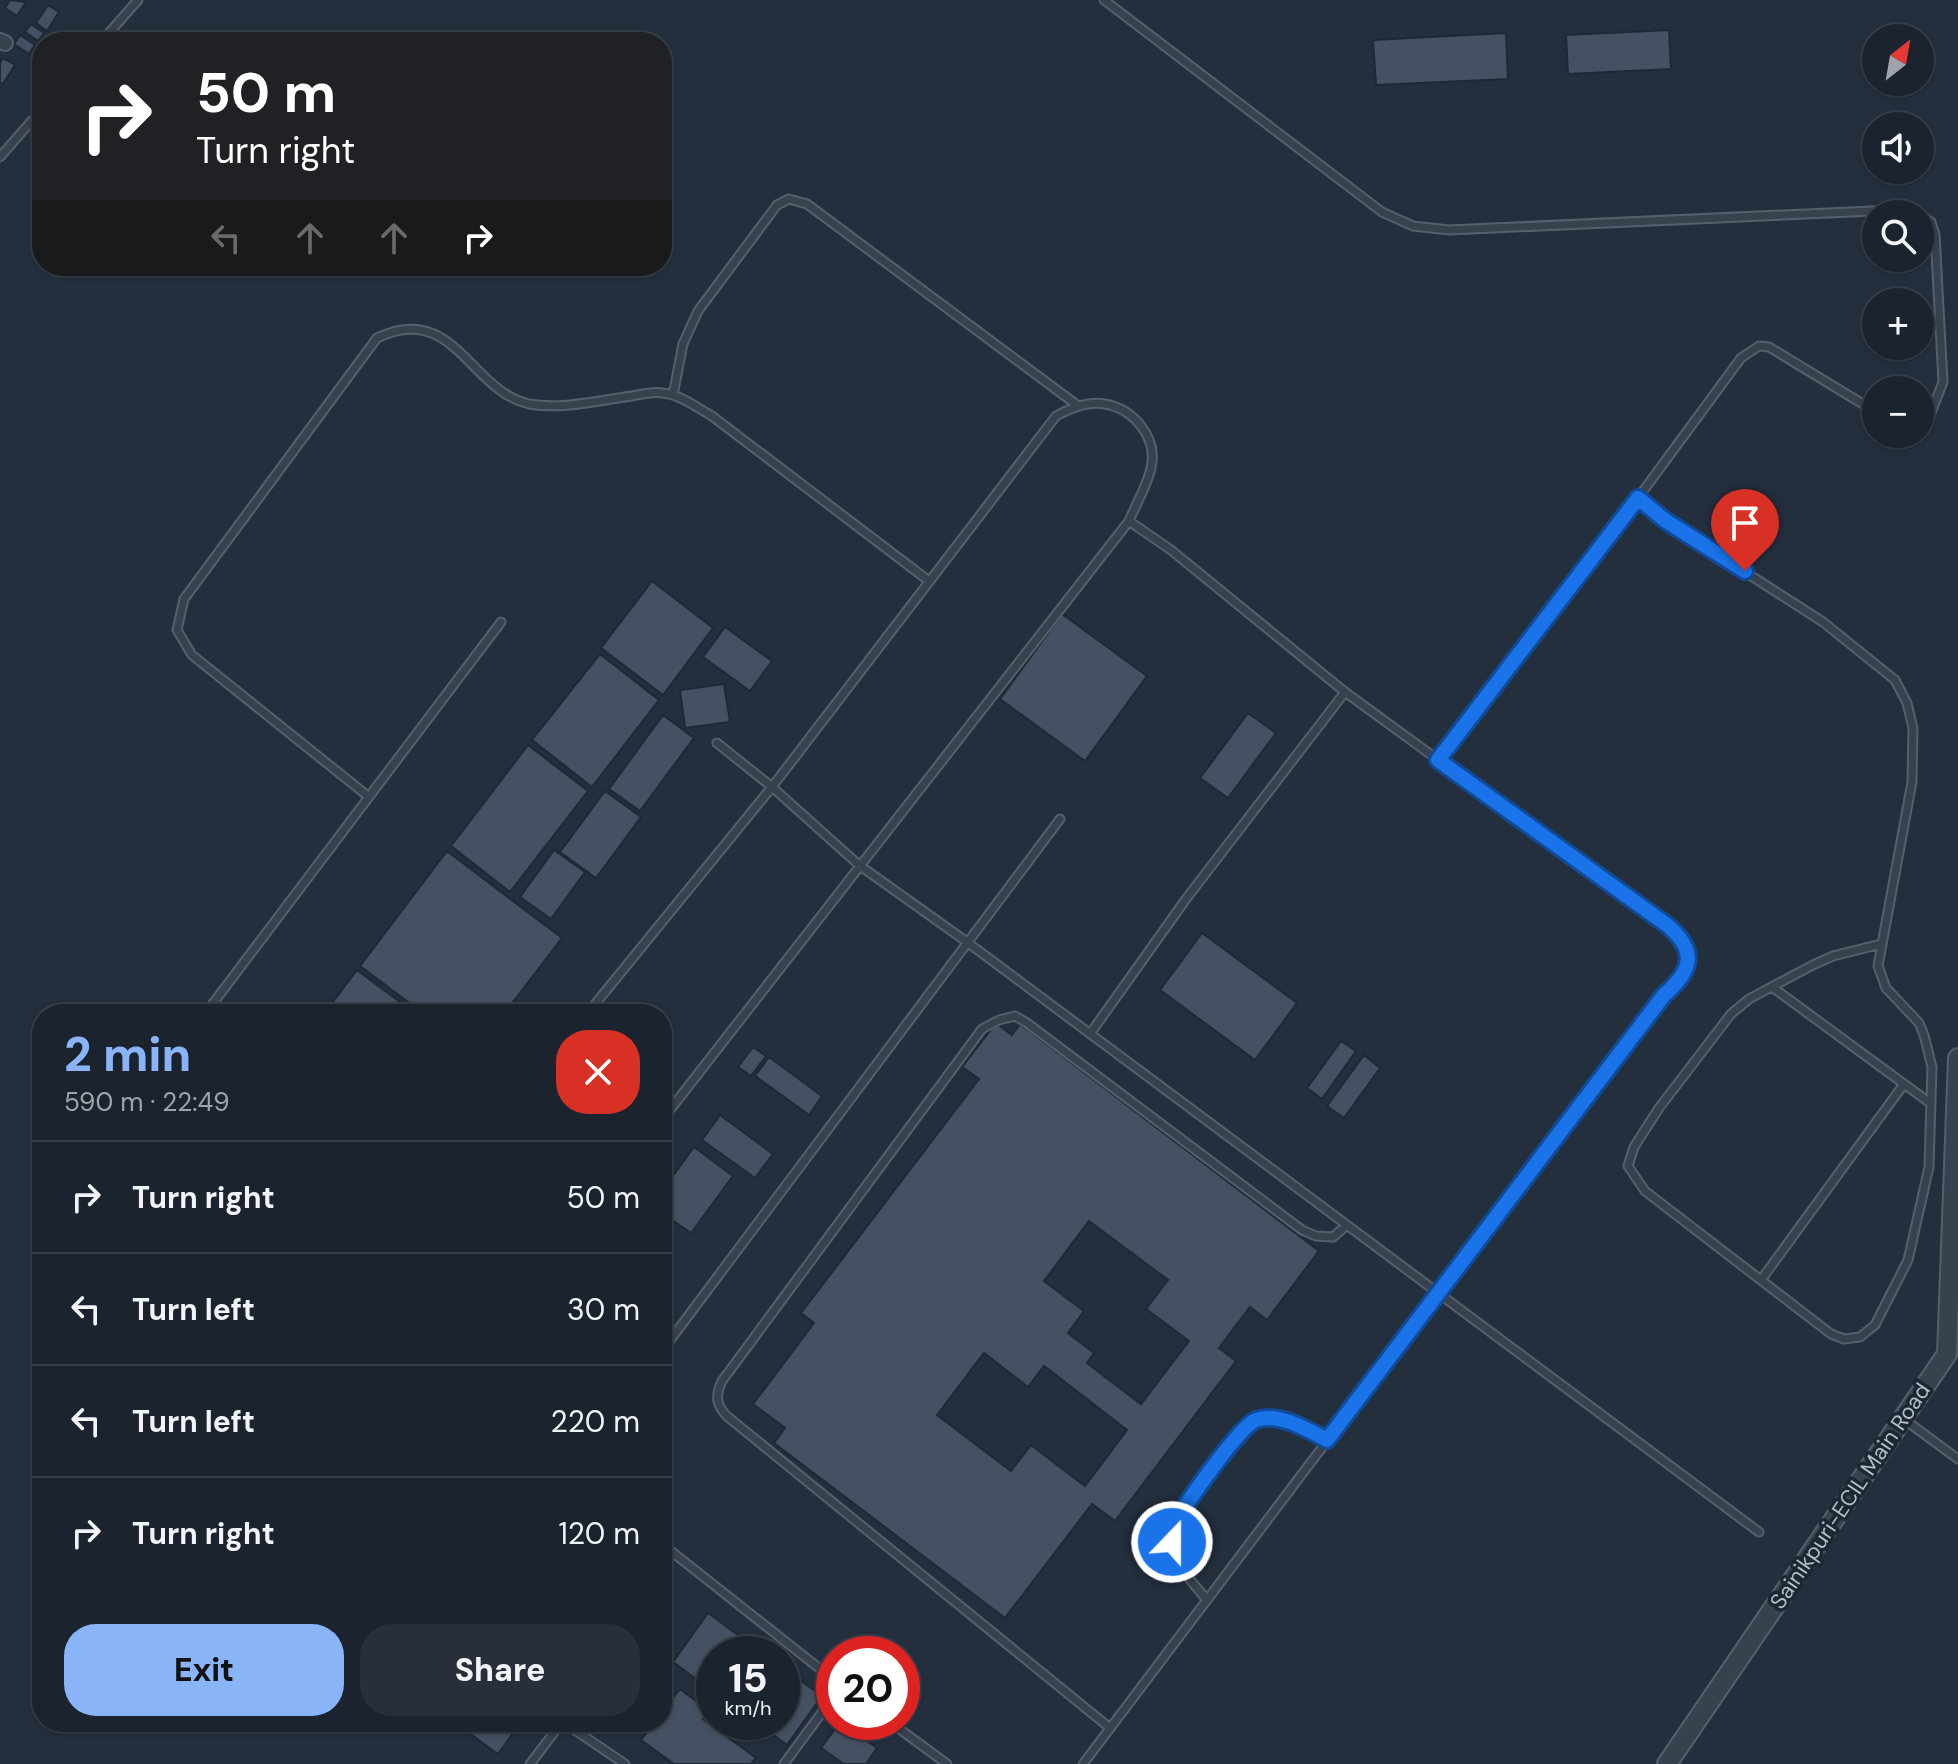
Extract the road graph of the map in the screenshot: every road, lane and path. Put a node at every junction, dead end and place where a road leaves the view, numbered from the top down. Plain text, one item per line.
1 (138, 0) edge
2 (1104, 0) edge
3 (110, 32) edge
4 (32, 120) edge
5 (0, 157) edge
6 (1862, 211) edge
7 (1934, 231) edge
8 (673, 395) junction
9 (1862, 403) edge
10 (1077, 405) junction
11 (1934, 405) edge
12 (1638, 498) junction
13 (1129, 521) junction
14 (929, 581) junction
15 (501, 622) dead end
16 (1345, 692) junction
17 (717, 743) dead end
18 (1438, 760) junction
19 (772, 787) junction
20 (369, 797) junction
21 (1060, 819) dead end
22 (859, 865) junction
23 (967, 942) junction
24 (1881, 944) junction
25 (1772, 987) junction
26 (213, 1004) edge
27 (595, 1004) edge
28 (1090, 1034) junction
29 (1958, 1058) edge
30 (1904, 1084) junction
31 (1930, 1103) junction
32 (672, 1107) edge
33 (1347, 1225) junction
34 (1954, 1254) edge
35 (1761, 1280) junction
36 (1438, 1293) junction
37 (672, 1338) edge
38 (1952, 1347) edge
39 (1903, 1418) junction
40 (1327, 1440) junction
41 (1958, 1459) edge
42 (1759, 1532) dead end
43 (672, 1552) edge
44 (1207, 1600) junction
45 (816, 1666) edge
46 (816, 1720) edge
47 (1110, 1728) junction
48 (554, 1732) edge
49 (577, 1732) edge
50 (914, 1740) edge
51 (530, 1764) edge
52 (625, 1764) edge
53 (784, 1764) edge
54 (947, 1764) edge
55 (1083, 1764) edge
56 (1667, 1764) edge

1 - 3 lane
2 - 6 lane
4 - 5 lane
7 - 11 lane
8 - 10 lane
8 - 14 lane
8 - 20 lane
9 - 12 lane
10 - 13 lane
10 - 14 lane
12 - 18 lane
12 - 24 lane
13 - 16 lane
13 - 22 lane
14 - 19 lane
15 - 20 lane
16 - 18 lane
16 - 28 lane
17 - 19 lane
18 - 36 lane
19 - 22 lane
19 - 27 lane
20 - 26 lane
21 - 23 lane
22 - 23 lane
22 - 32 lane
23 - 28 lane
23 - 37 lane
24 - 25 lane
24 - 31 lane
25 - 30 lane
25 - 35 lane
28 - 33 lane
29 - 34 street, Sainikpuri-ECIL Main Road
30 - 31 lane
30 - 35 lane
31 - 35 lane
33 - 36 lane
33 - 47 lane
34 - 38 street, Sainikpuri-ECIL Main Road
36 - 40 lane
36 - 42 lane
38 - 39 street, Sainikpuri-ECIL Main Road
39 - 41 lane
39 - 56 street, Sainikpuri-ECIL Main Road
40 - 44 lane
40 - 44 lane
43 - 45 lane
44 - 47 lane
46 - 53 lane
47 - 55 lane
48 - 51 lane
49 - 52 lane
50 - 54 lane

